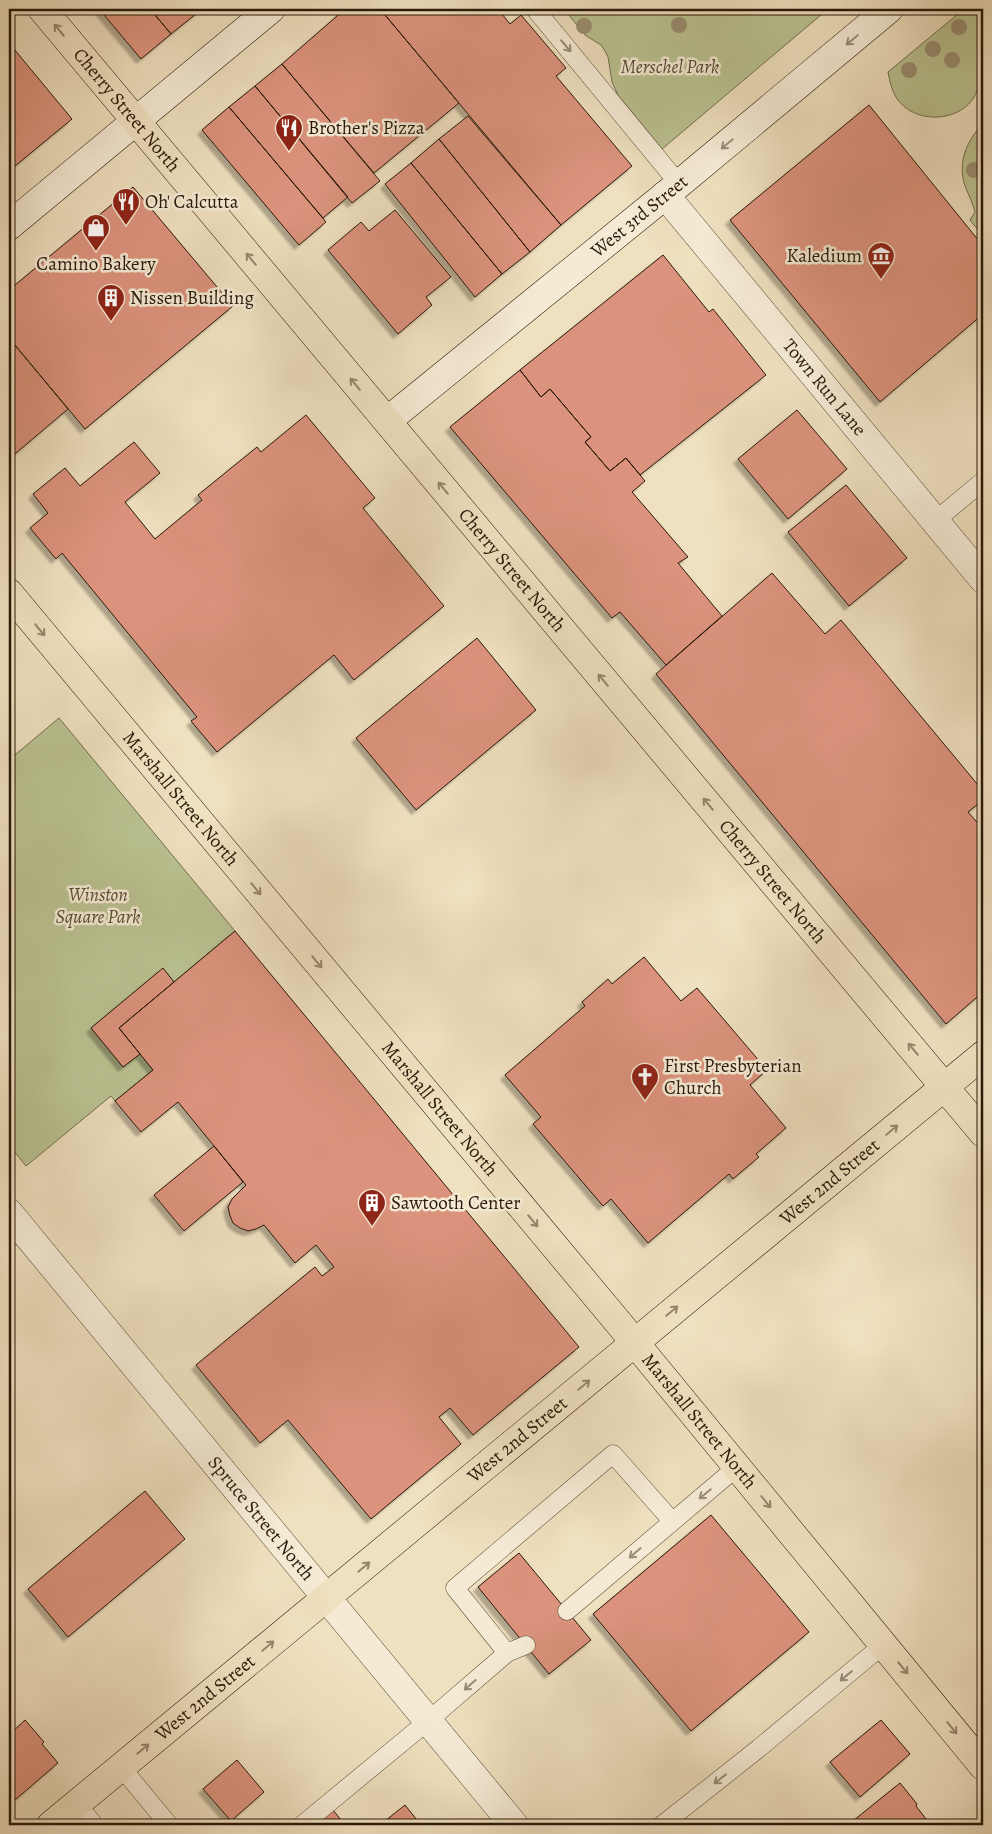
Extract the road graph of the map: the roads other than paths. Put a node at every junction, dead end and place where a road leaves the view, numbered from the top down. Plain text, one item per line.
1 (42, 9) edge
2 (271, 9) edge
3 (534, 9) edge
4 (889, 9) edge
5 (136, 121) junction
6 (672, 189) junction
7 (9, 226) edge
8 (386, 421) junction
9 (983, 481) edge
10 (935, 521) junction
11 (983, 579) edge
12 (9, 593) edge
13 (983, 1054) edge
14 (945, 1087) junction
15 (983, 1133) edge
16 (9, 1213) edge
17 (635, 1343) junction
18 (737, 1467) junction
19 (672, 1521) junction
20 (326, 1598) junction
21 (566, 1611) dead end
22 (526, 1645) dead end
23 (883, 1645) junction
24 (507, 1653) junction
25 (428, 1721) junction
26 (983, 1766) edge
27 (121, 1767) junction
28 (77, 1804) junction
29 (51, 1825) edge
30 (94, 1825) edge
31 (170, 1825) edge
32 (302, 1825) edge
33 (514, 1825) edge
34 (662, 1825) edge

5 -> 1 main road, Cherry Street North
2 - 5 street
3 -> 6 lane
4 -> 6 street, West 3rd Street
5 - 7 street
8 -> 5 main road, Cherry Street North
6 - 8 street, West 3rd Street
6 - 10 street, Town Run Lane
14 -> 8 main road, Cherry Street North
9 - 10 lane
10 - 11 street, Town Run Lane
12 -> 17 main road, Marshall Street North
13 - 14 main road, West 2nd Street
14 - 15 main road, Cherry Street North
17 -> 14 main road, West 2nd Street
16 - 20 street, Spruce Street North
17 - 18 main road, Marshall Street North
20 -> 17 main road, West 2nd Street
18 -> 19 lane
18 -> 23 main road, Marshall Street North
19 -> 21 lane
19 - 24 lane
20 - 25 street, Spruce Street North
27 -> 20 main road, West 2nd Street
22 - 24 lane
23 -> 26 main road, Marshall Street North
23 -> 34 lane
24 -> 25 lane
25 - 32 lane
25 - 33 street, Spruce Street North
27 - 28 main road, West 2nd Street
27 - 31 lane
28 - 29 main road, West 2nd Street
28 - 30 lane

